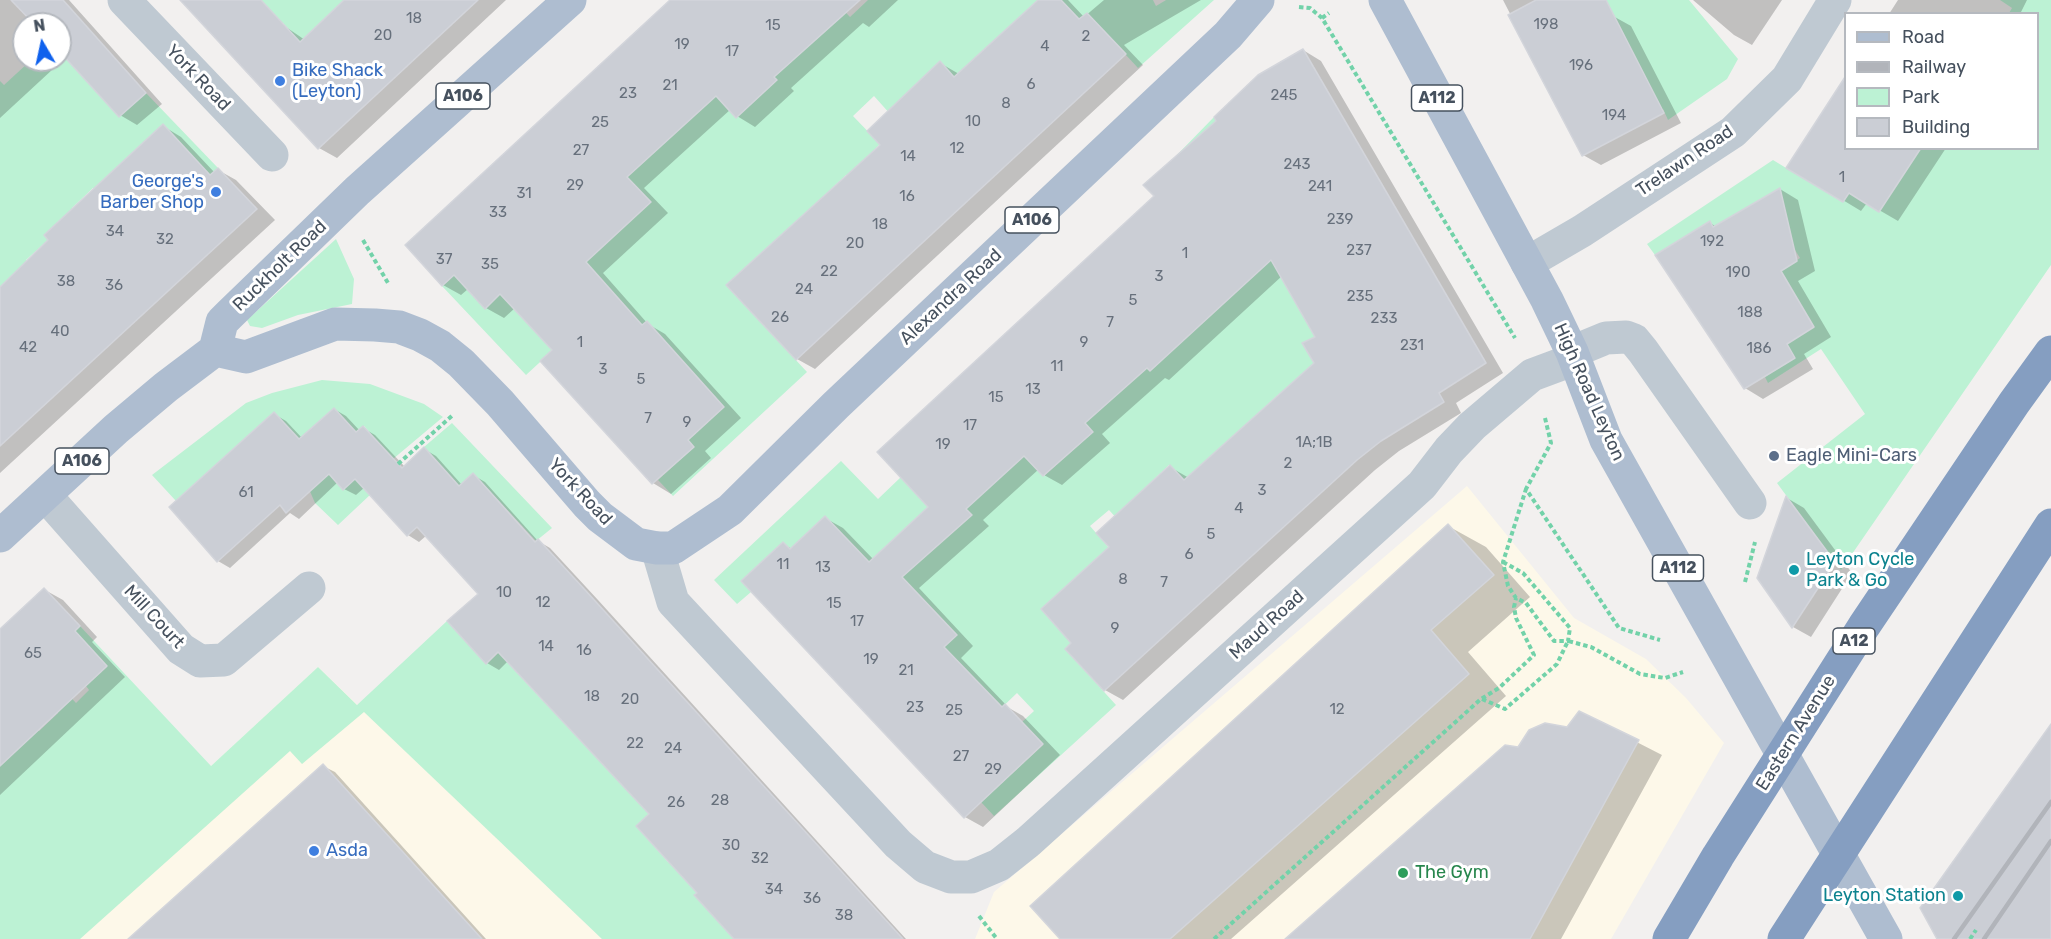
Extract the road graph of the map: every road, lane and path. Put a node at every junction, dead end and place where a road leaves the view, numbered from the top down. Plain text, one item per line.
1 (124, 0) edge
2 (570, 0) edge
3 (1258, 0) edge
4 (1385, 0) edge
5 (1835, 0) edge
6 (1299, 7) dead end
7 (1329, 13) dead end
8 (1322, 18) junction
9 (272, 155) dead end
10 (360, 233) dead end
11 (1527, 263) junction
12 (385, 277) dead end
13 (1519, 346) dead end
14 (215, 350) junction
15 (2051, 352) edge
16 (1573, 356) junction
17 (459, 408) dead end
18 (1551, 443) dead end
19 (398, 464) dead end
20 (1526, 489) junction
21 (45, 495) junction
22 (1750, 503) dead end
23 (2051, 525) edge
24 (0, 536) edge
25 (1756, 538) dead end
26 (657, 548) junction
27 (1503, 562) junction
28 (1745, 582) dead end
29 (309, 588) dead end
30 (1516, 598) junction
31 (1660, 640) dead end
32 (1568, 641) junction
33 (1683, 672) dead end
34 (1481, 699) junction
35 (1976, 930) dead end
36 (1215, 939) edge
37 (1669, 939) edge
38 (1784, 939) edge
39 (1886, 939) edge
40 (1970, 939) edge

1 - 9 street, York Road
2 - 14 main road, Ruckholt Road / A106
3 - 26 main road, Alexandra Road / A106
4 - 11 main road, High Road Leyton / A112
5 - 11 street, Trelawn Road
6 - 8 path
7 - 8 path
8 - 13 path
10 - 12 path
11 - 16 main road, High Road Leyton / A112
14 - 21 main road, A106
14 - 26 main road, York Road
15 - 37 highway, Eastern Avenue / A12
16 - 22 street, Maud Road
16 - 26 street, Maud Road
16 - 39 main road, High Road Leyton / A112
17 - 19 path
18 - 20 path
20 - 27 path
20 - 31 path
21 - 24 main road, A106
21 - 29 street, Mill Court
23 - 38 highway
25 - 28 path
27 - 30 path
27 - 32 path
30 - 32 path
30 - 34 path
32 - 33 path
32 - 34 path
34 - 36 path
35 - 40 path

